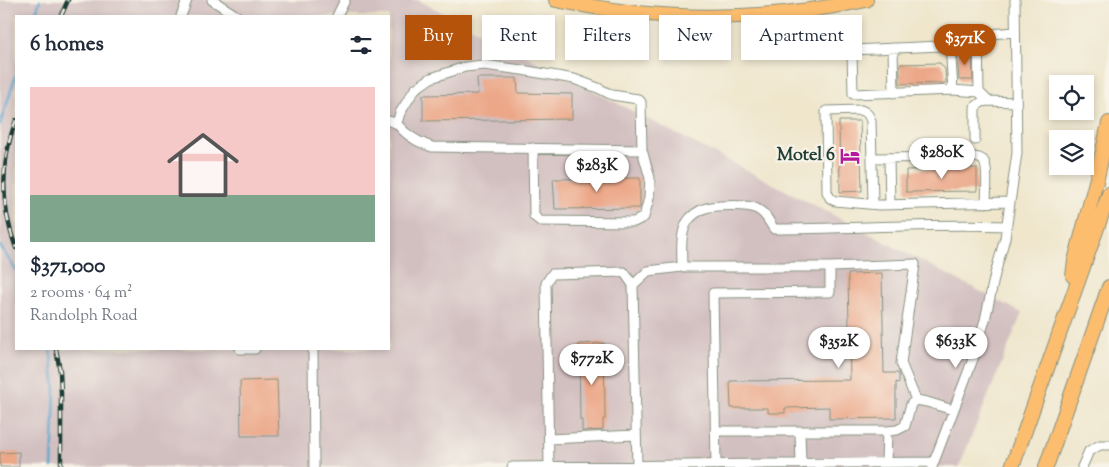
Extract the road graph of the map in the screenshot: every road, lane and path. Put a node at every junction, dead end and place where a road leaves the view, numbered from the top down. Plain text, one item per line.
1 (187, 0) edge
2 (212, 0) edge
3 (345, 0) edge
4 (556, 0) edge
5 (866, 0) edge
6 (1015, 0) edge
7 (181, 15) edge
8 (235, 15) edge
9 (338, 15) edge
10 (1015, 32) junction
11 (978, 37) junction
12 (950, 43) junction
13 (893, 48) junction
14 (953, 90) junction
15 (979, 92) junction
16 (894, 93) junction
17 (988, 100) junction
18 (1016, 102) junction
19 (393, 122) edge
20 (1109, 123) edge
21 (975, 140) dead end
22 (533, 148) junction
23 (642, 150) junction
24 (872, 158) junction
25 (890, 158) junction
26 (1109, 194) edge
27 (1010, 202) junction
28 (986, 203) junction
29 (872, 204) junction
30 (890, 204) junction
31 (1007, 226) junction
32 (682, 267) junction
33 (830, 267) junction
34 (632, 285) junction
35 (1109, 288) edge
36 (1071, 301) junction
37 (312, 350) edge
38 (916, 400) junction
39 (953, 410) junction
40 (715, 431) junction
41 (800, 431) junction
42 (887, 431) junction
43 (636, 435) junction
44 (549, 439) junction
45 (1109, 445) edge
46 (886, 463) junction
47 (801, 464) junction
48 (716, 465) junction
49 (932, 465) edge
50 (627, 466) edge
51 (637, 466) junction
52 (314, 467) edge
53 (512, 467) edge
54 (538, 467) edge
55 (549, 467) edge
56 (1012, 467) edge
57 (1046, 467) edge
58 (1082, 467) edge

1 - 7 street
2 - 8 street
3 - 9 street
4 - 5 highway
6 - 10 street
10 - 11 street
10 - 18 street
11 - 12 street
11 - 15 street
12 - 13 street
12 - 14 street
13 - 16 street
13 - 16 street
14 - 15 street
14 - 16 street
15 - 17 street
17 - 18 street
17 - 21 street
18 - 27 street
19 - 22 street
19 - 23 street
20 - 36 highway
22 - 23 street
22 - 23 street
24 - 25 street
24 - 29 street
24 - 29 street
25 - 28 street
25 - 30 street
26 - 36 highway
27 - 28 street
27 - 31 street
28 - 30 street
29 - 30 street
31 - 32 street
31 - 39 street
32 - 33 street
32 - 34 street
33 - 38 street
33 - 40 street
34 - 43 street
34 - 44 street
35 - 57 highway
36 - 56 highway
37 - 52 street
38 - 39 street
38 - 42 street
39 - 49 street
40 - 41 street
40 - 48 street
41 - 42 street
41 - 47 street
42 - 46 street
43 - 44 street
43 - 51 street
44 - 55 street
45 - 58 street
46 - 47 street
46 - 49 street
47 - 48 street
48 - 51 street
50 - 51 street
50 - 55 street
53 - 54 street
54 - 55 street

